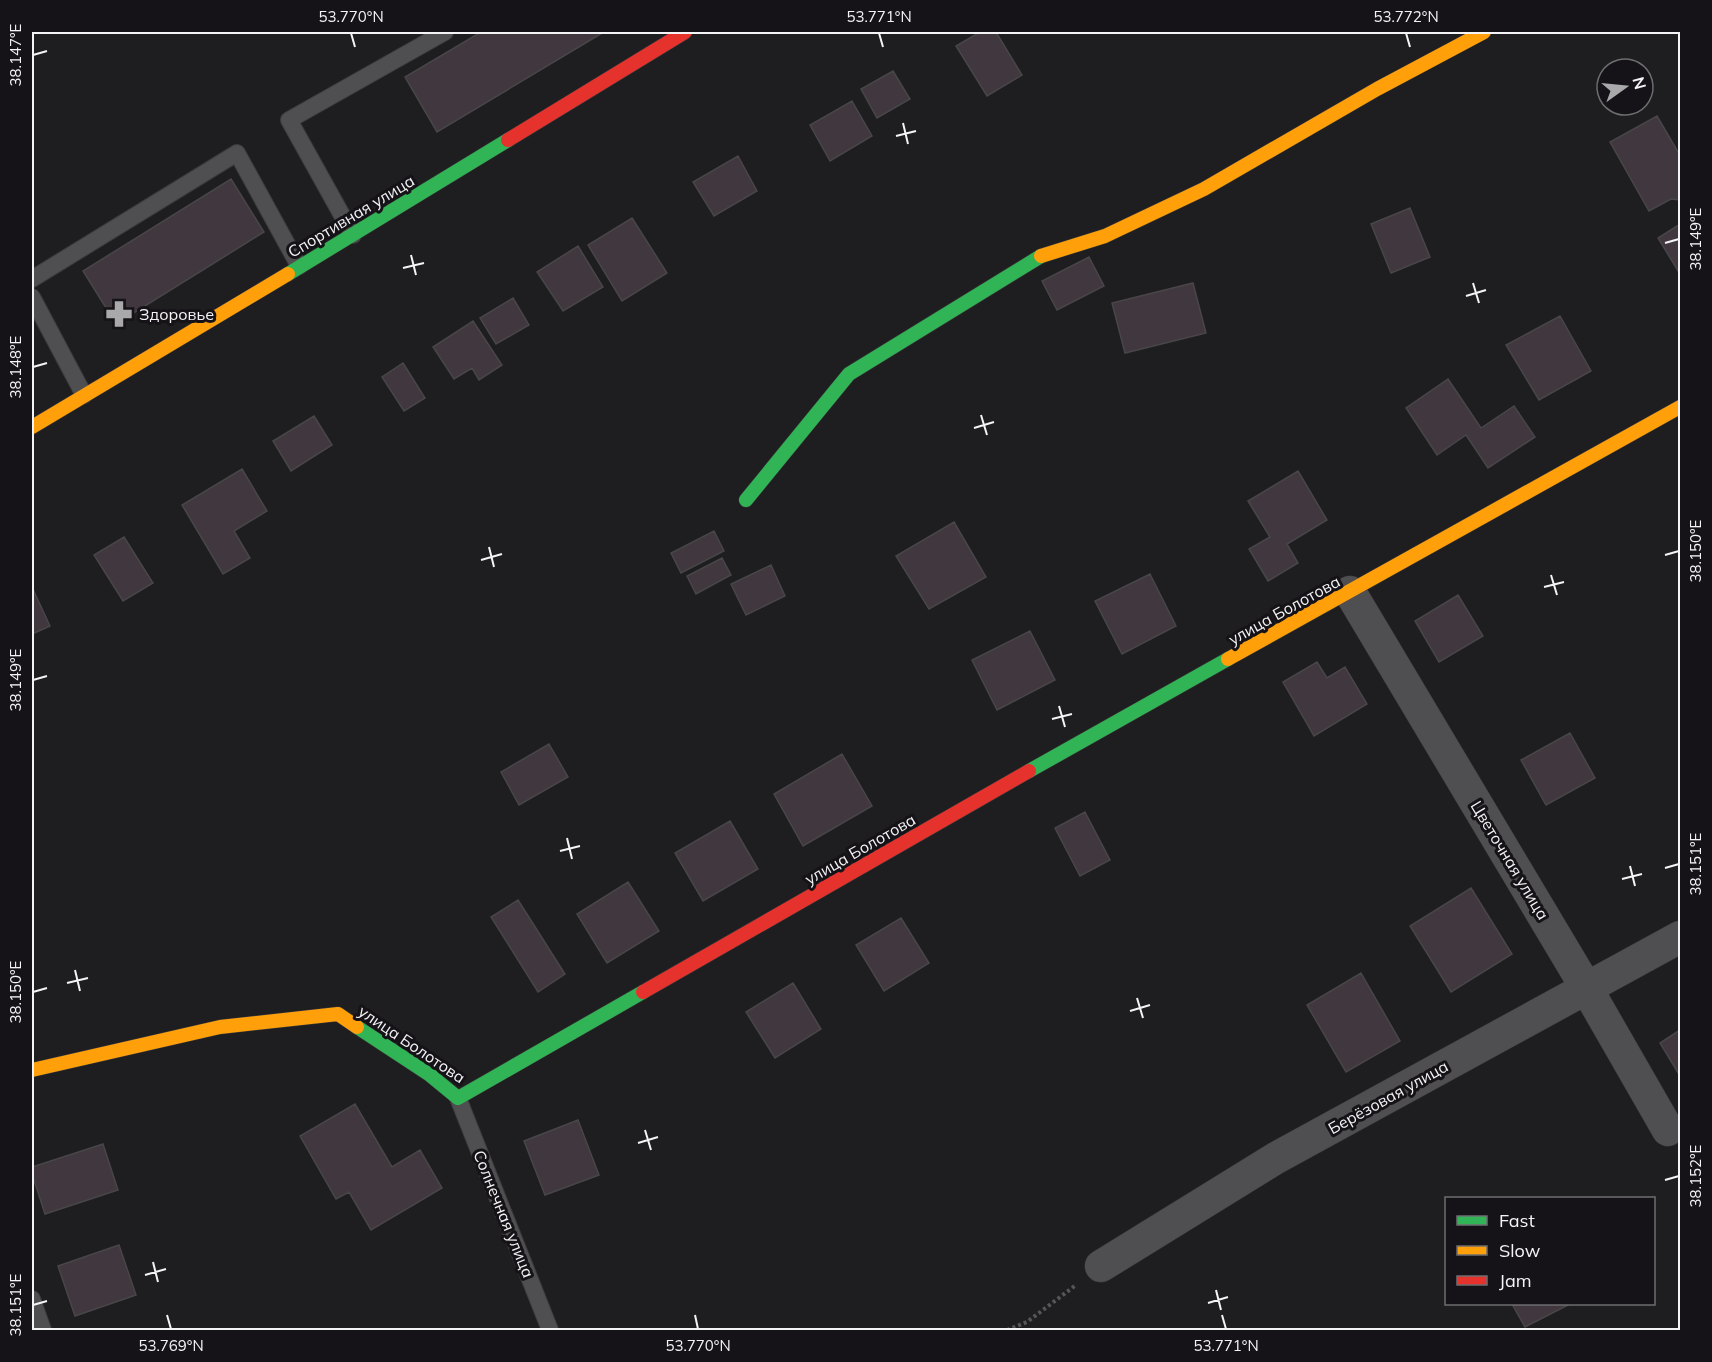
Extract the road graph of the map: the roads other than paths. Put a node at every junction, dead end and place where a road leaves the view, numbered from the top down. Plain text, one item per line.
1 (445, 32) edge
2 (685, 32) edge
3 (1484, 32) edge
4 (353, 235) junction
5 (299, 267) junction
6 (32, 279) edge
7 (32, 297) edge
8 (84, 395) junction
9 (1680, 407) edge
10 (32, 427) edge
11 (746, 500) dead end
12 (1350, 592) junction
13 (1680, 937) edge
14 (1587, 989) junction
15 (32, 1070) edge
16 (458, 1098) junction
17 (1668, 1130) dead end
18 (1101, 1266) road end
19 (32, 1299) edge
20 (43, 1330) edge
21 (550, 1330) edge

1 - 4 lane
2 - 4 street, Спортивная улица
3 - 11 street
4 - 5 street, Спортивная улица
5 - 6 lane
5 - 8 street, Спортивная улица
7 - 8 lane
8 - 10 street, Спортивная улица
9 - 12 street, улица Болотова
12 - 14 street, Цветочная улица
12 - 16 street, улица Болотова
13 - 14 street, Берёзовая улица
14 - 17 street, Цветочная улица
14 - 18 street, Берёзовая улица
15 - 16 street, улица Болотова
16 - 21 lane, Солнечная улица
19 - 20 lane

